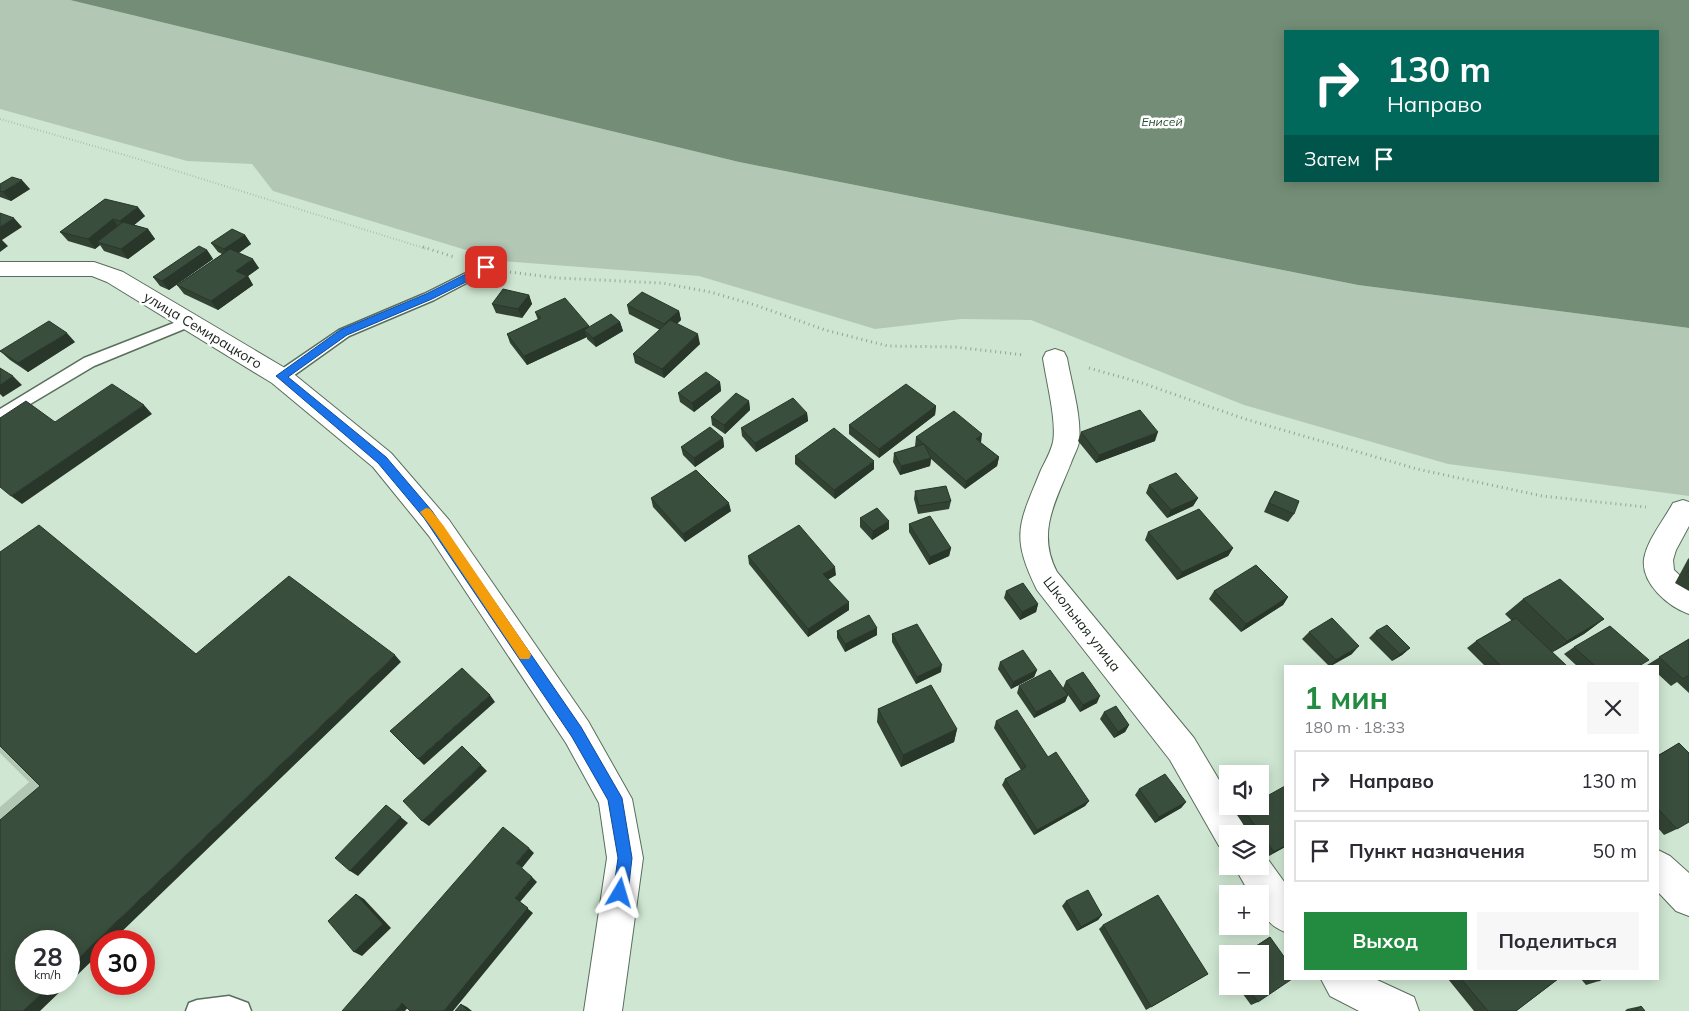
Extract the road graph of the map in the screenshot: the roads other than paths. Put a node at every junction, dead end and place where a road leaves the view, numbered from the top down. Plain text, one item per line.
1 (486, 267) road end
2 (0, 269) edge
3 (188, 322) junction
4 (1055, 358) road end
5 (281, 376) junction
6 (0, 416) edge
7 (1683, 511) road end
8 (1689, 601) edge
9 (1227, 825) edge
10 (1659, 869) edge
11 (1258, 875) edge
12 (1689, 898) edge
13 (1284, 913) edge
14 (1341, 980) edge
15 (197, 1011) edge
16 (240, 1011) edge
17 (603, 1011) edge
18 (1400, 1011) edge

1 - 5 lane
2 - 3 street, улица Семирацкого
3 - 5 street, улица Семирацкого
3 - 6 lane
4 - 9 street, Школьная улица
5 - 17 street, улица Семирацкого
7 - 8 street
10 - 12 street
11 - 13 street
14 - 18 street
15 - 16 lane

